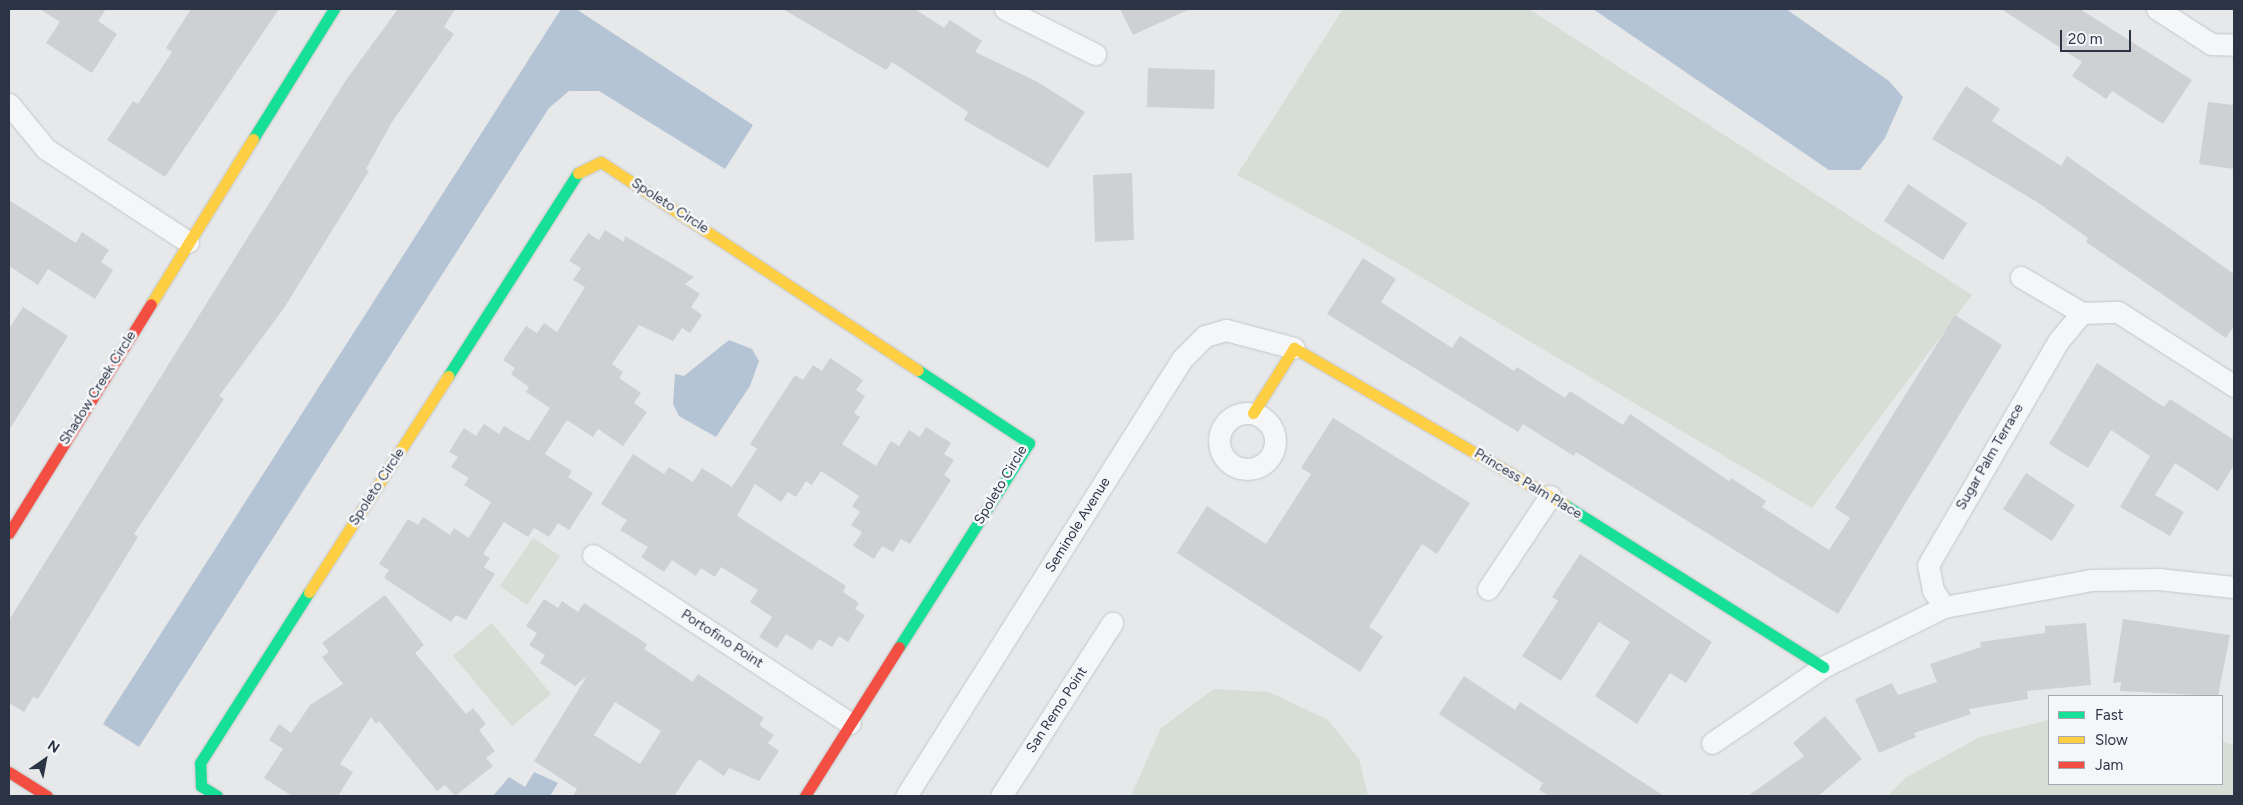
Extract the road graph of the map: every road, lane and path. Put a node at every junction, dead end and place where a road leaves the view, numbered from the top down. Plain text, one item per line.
1 (334, 9) edge
2 (1006, 9) edge
3 (2157, 9) edge
4 (2234, 45) edge
5 (1095, 54) dead end
6 (9, 104) edge
7 (188, 242) junction
8 (2021, 276) dead end
9 (2082, 313) junction
10 (1294, 348) junction
11 (2234, 386) edge
12 (1253, 413) dead end
13 (1550, 496) junction
14 (9, 533) edge
15 (593, 555) dead end
16 (2234, 587) edge
17 (1488, 589) dead end
18 (1944, 607) junction
19 (1112, 623) dead end
20 (1823, 667) junction
21 (850, 723) junction
22 (1712, 743) dead end
23 (9, 772) edge
24 (47, 796) edge
25 (217, 796) edge
26 (805, 796) edge
27 (906, 796) edge
28 (1001, 796) edge

1 - 7 street, Shadow Creek Circle
2 - 5 street
3 - 4 street
6 - 7 street
7 - 14 street, Shadow Creek Circle
8 - 9 street
9 - 11 street
9 - 18 street, Sugar Palm Terrace
10 - 12 street
10 - 13 street, Princess Palm Place
10 - 27 street, Seminole Avenue
13 - 17 street
13 - 20 street, Princess Palm Place
15 - 21 street, Portofino Point
16 - 18 street
18 - 20 street
19 - 28 street, San Remo Point
20 - 22 street
21 - 25 street, Spoleto Circle
21 - 26 street, Spoleto Circle
23 - 24 street

